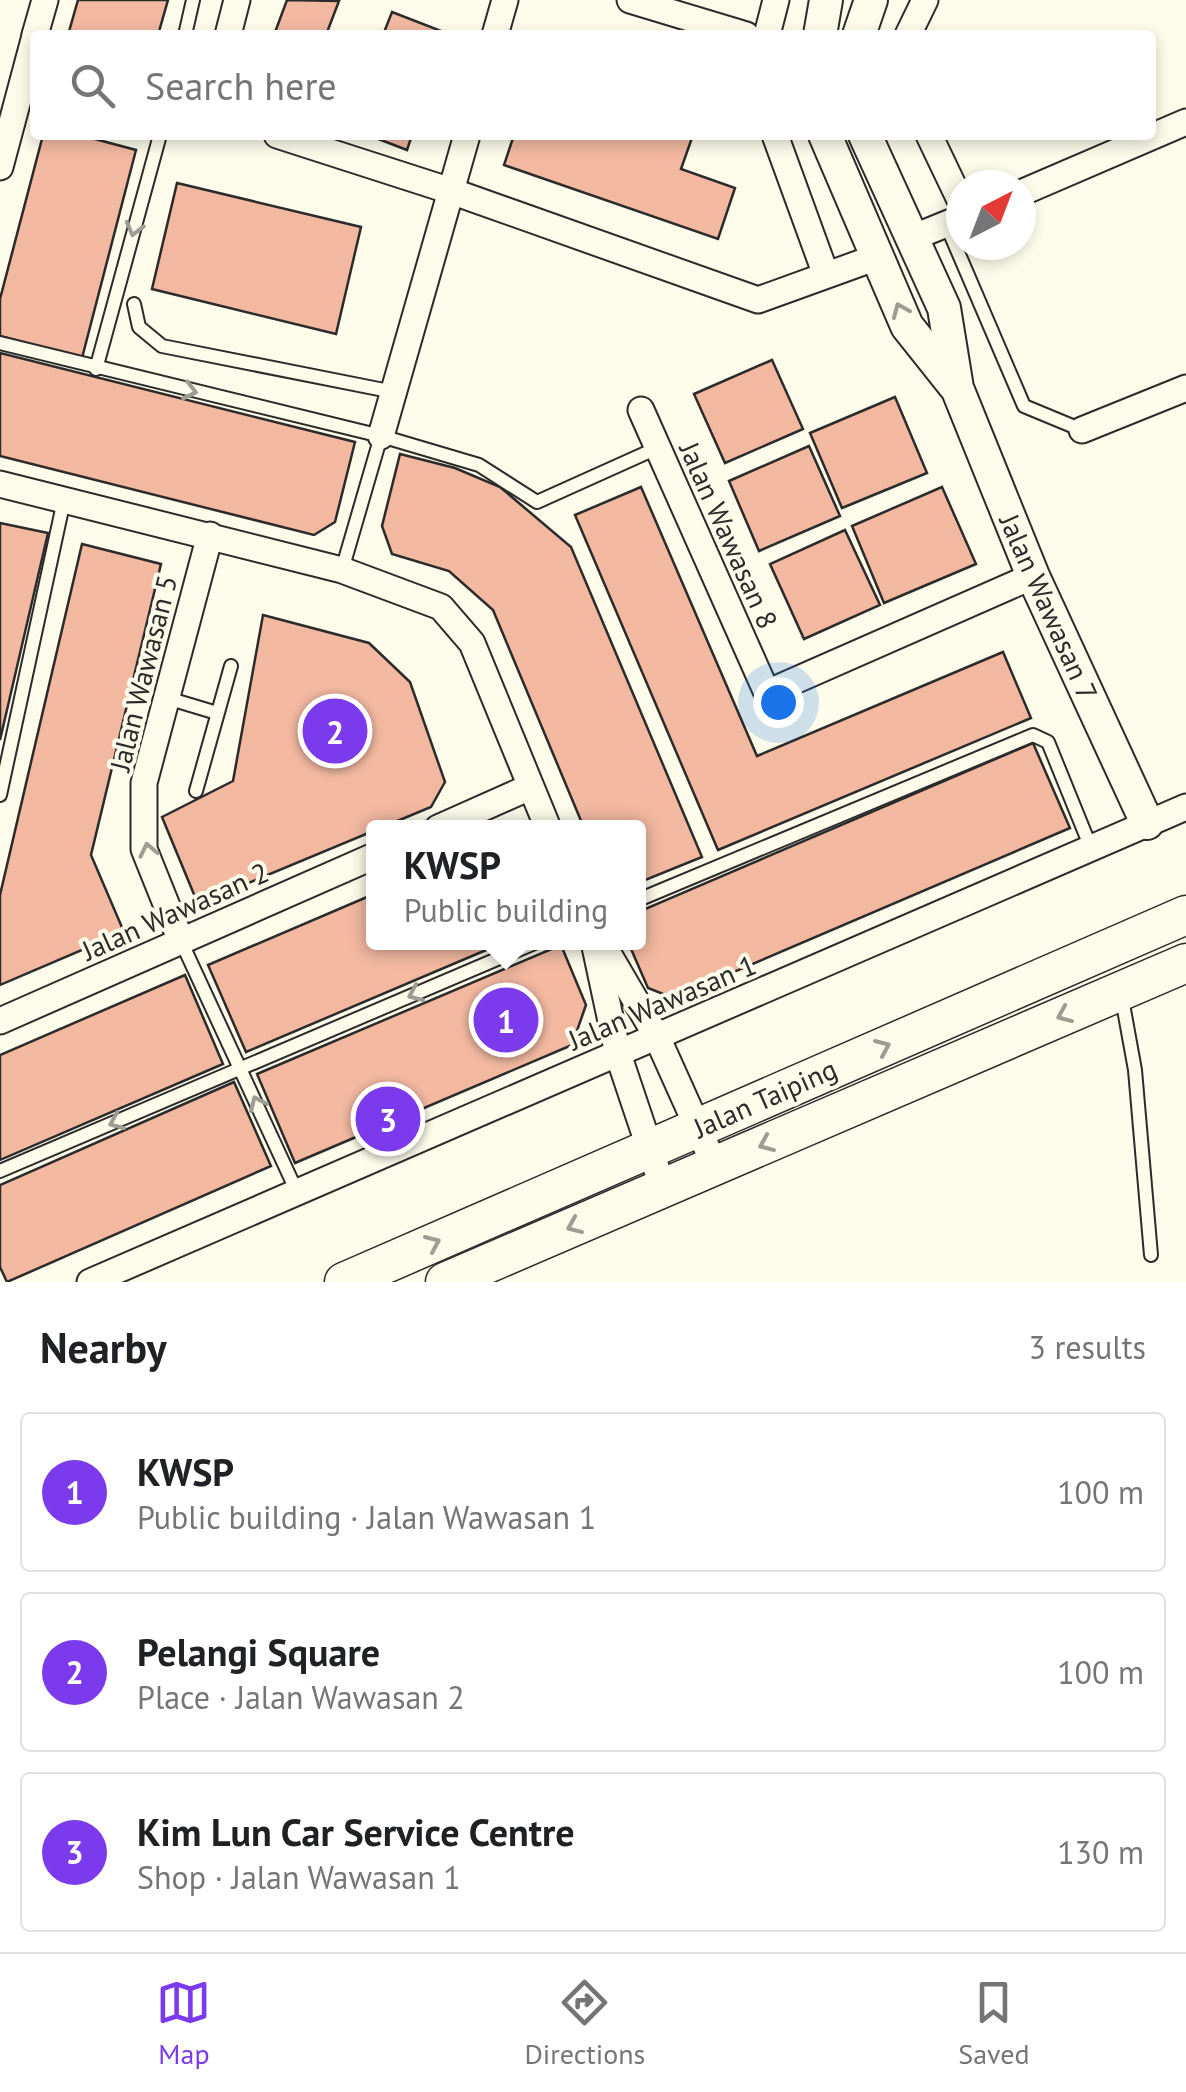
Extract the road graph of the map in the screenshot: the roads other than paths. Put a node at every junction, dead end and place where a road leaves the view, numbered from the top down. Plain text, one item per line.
1 (45, 0) edge
2 (193, 0) edge
3 (236, 0) edge
4 (506, 0) edge
5 (630, 0) edge
6 (776, 0) edge
7 (826, 0) edge
8 (871, 0) edge
9 (925, 0) edge
10 (37, 30) edge
11 (185, 30) edge
12 (229, 30) edge
13 (497, 30) edge
14 (729, 30) edge
15 (767, 30) edge
16 (821, 30) edge
17 (861, 30) edge
18 (910, 30) edge
19 (27, 99) edge
20 (1186, 122) edge
21 (1156, 135) edge
22 (159, 140) edge
23 (293, 140) edge
24 (466, 140) edge
25 (777, 140) edge
26 (827, 140) edge
27 (867, 140) edge
28 (931, 140) edge
29 (1144, 140) edge
30 (0, 166) edge
31 (946, 171) edge
32 (1036, 187) edge
33 (451, 190) junction
34 (946, 224) edge
35 (912, 238) junction
36 (878, 257) junction
37 (969, 260) edge
38 (826, 275) junction
39 (134, 304) dead end
40 (0, 343) edge
41 (96, 368) junction
42 (957, 388) junction
43 (1186, 388) edge
44 (394, 392) junction
45 (641, 410) dead end
46 (1082, 430) joint
47 (381, 436) junction
48 (657, 448) junction
49 (0, 484) edge
50 (64, 500) junction
51 (210, 535) junction
52 (342, 570) junction
53 (1033, 576) junction
54 (230, 666) dead end
55 (167, 698) junction
56 (217, 714) junction
57 (530, 787) junction
58 (196, 791) dead end
59 (0, 795) edge
60 (1186, 807) edge
61 (456, 820) edge
62 (544, 820) edge
63 (1147, 824) junction
64 (1091, 848) junction
65 (366, 860) edge
66 (646, 897) edge
67 (1186, 915) edge
68 (182, 941) junction
69 (518, 950) edge
70 (596, 950) edge
71 (607, 950) edge
72 (1186, 963) edge
73 (1120, 991) junction
74 (0, 1020) edge
75 (657, 1038) junction
76 (618, 1054) junction
77 (242, 1068) junction
78 (698, 1128) junction
79 (650, 1148) junction
80 (715, 1166) junction
81 (0, 1171) edge
82 (664, 1188) junction
83 (297, 1192) junction
84 (1151, 1256) dead end
85 (90, 1282) edge
86 (344, 1282) edge
87 (444, 1282) edge

1 - 10 street
2 - 11 lane
3 - 12 street
4 - 13 street
5 - 14 street
6 - 15 street
7 - 16 street
8 - 17 street
9 - 18 street
19 - 30 street
20 - 21 street
22 -> 41 lane
23 - 33 street
24 - 33 street
25 - 38 street
26 - 36 street
27 - 35 street
28 - 31 street
29 - 32 street
33 - 38 street
33 - 44 street
34 - 35 street
35 - 42 street
36 - 38 street
42 -> 36 street
37 - 46 lane
39 - 44 lane
40 - 41 lane
41 -> 47 lane
42 - 53 street, Jalan Wawasan 7
43 - 46 street
44 - 47 street
45 - 48 street, Jalan Wawasan 8
47 - 48 lane
47 - 52 lane
48 - 53 street, Jalan Wawasan 8
49 - 50 street
50 - 51 street
50 - 59 lane
51 - 52 street
51 - 55 street, Jalan Wawasan 5
52 - 57 street
53 - 63 street, Jalan Wawasan 7
54 - 56 lane
55 - 56 lane
68 -> 55 street, Jalan Wawasan 5
56 - 58 lane
57 - 61 street
57 - 62 street
60 - 63 street, Jalan Wawasan 1
63 - 64 street, Jalan Wawasan 1
64 - 66 lane
64 - 75 street, Jalan Wawasan 1
65 - 68 street, Jalan Wawasan 2
78 -> 67 main road, Jalan Taiping
68 - 74 street, Jalan Wawasan 2
68 - 77 lane
69 -> 77 lane
70 - 76 street
71 - 75 street
72 - 73 main road, Jalan Taiping
73 -> 80 main road, Jalan Taiping
73 - 84 lane
75 - 76 street, Jalan Wawasan 1
75 - 78 street
76 - 79 street
76 - 83 street, Jalan Wawasan 1
77 -> 81 lane
83 -> 77 lane
78 - 79 main road, Jalan Taiping
78 - 80 street
79 - 82 street
86 -> 79 main road, Jalan Taiping
80 - 82 main road, Jalan Taiping
82 -> 87 main road, Jalan Taiping
83 - 85 street, Jalan Wawasan 1

